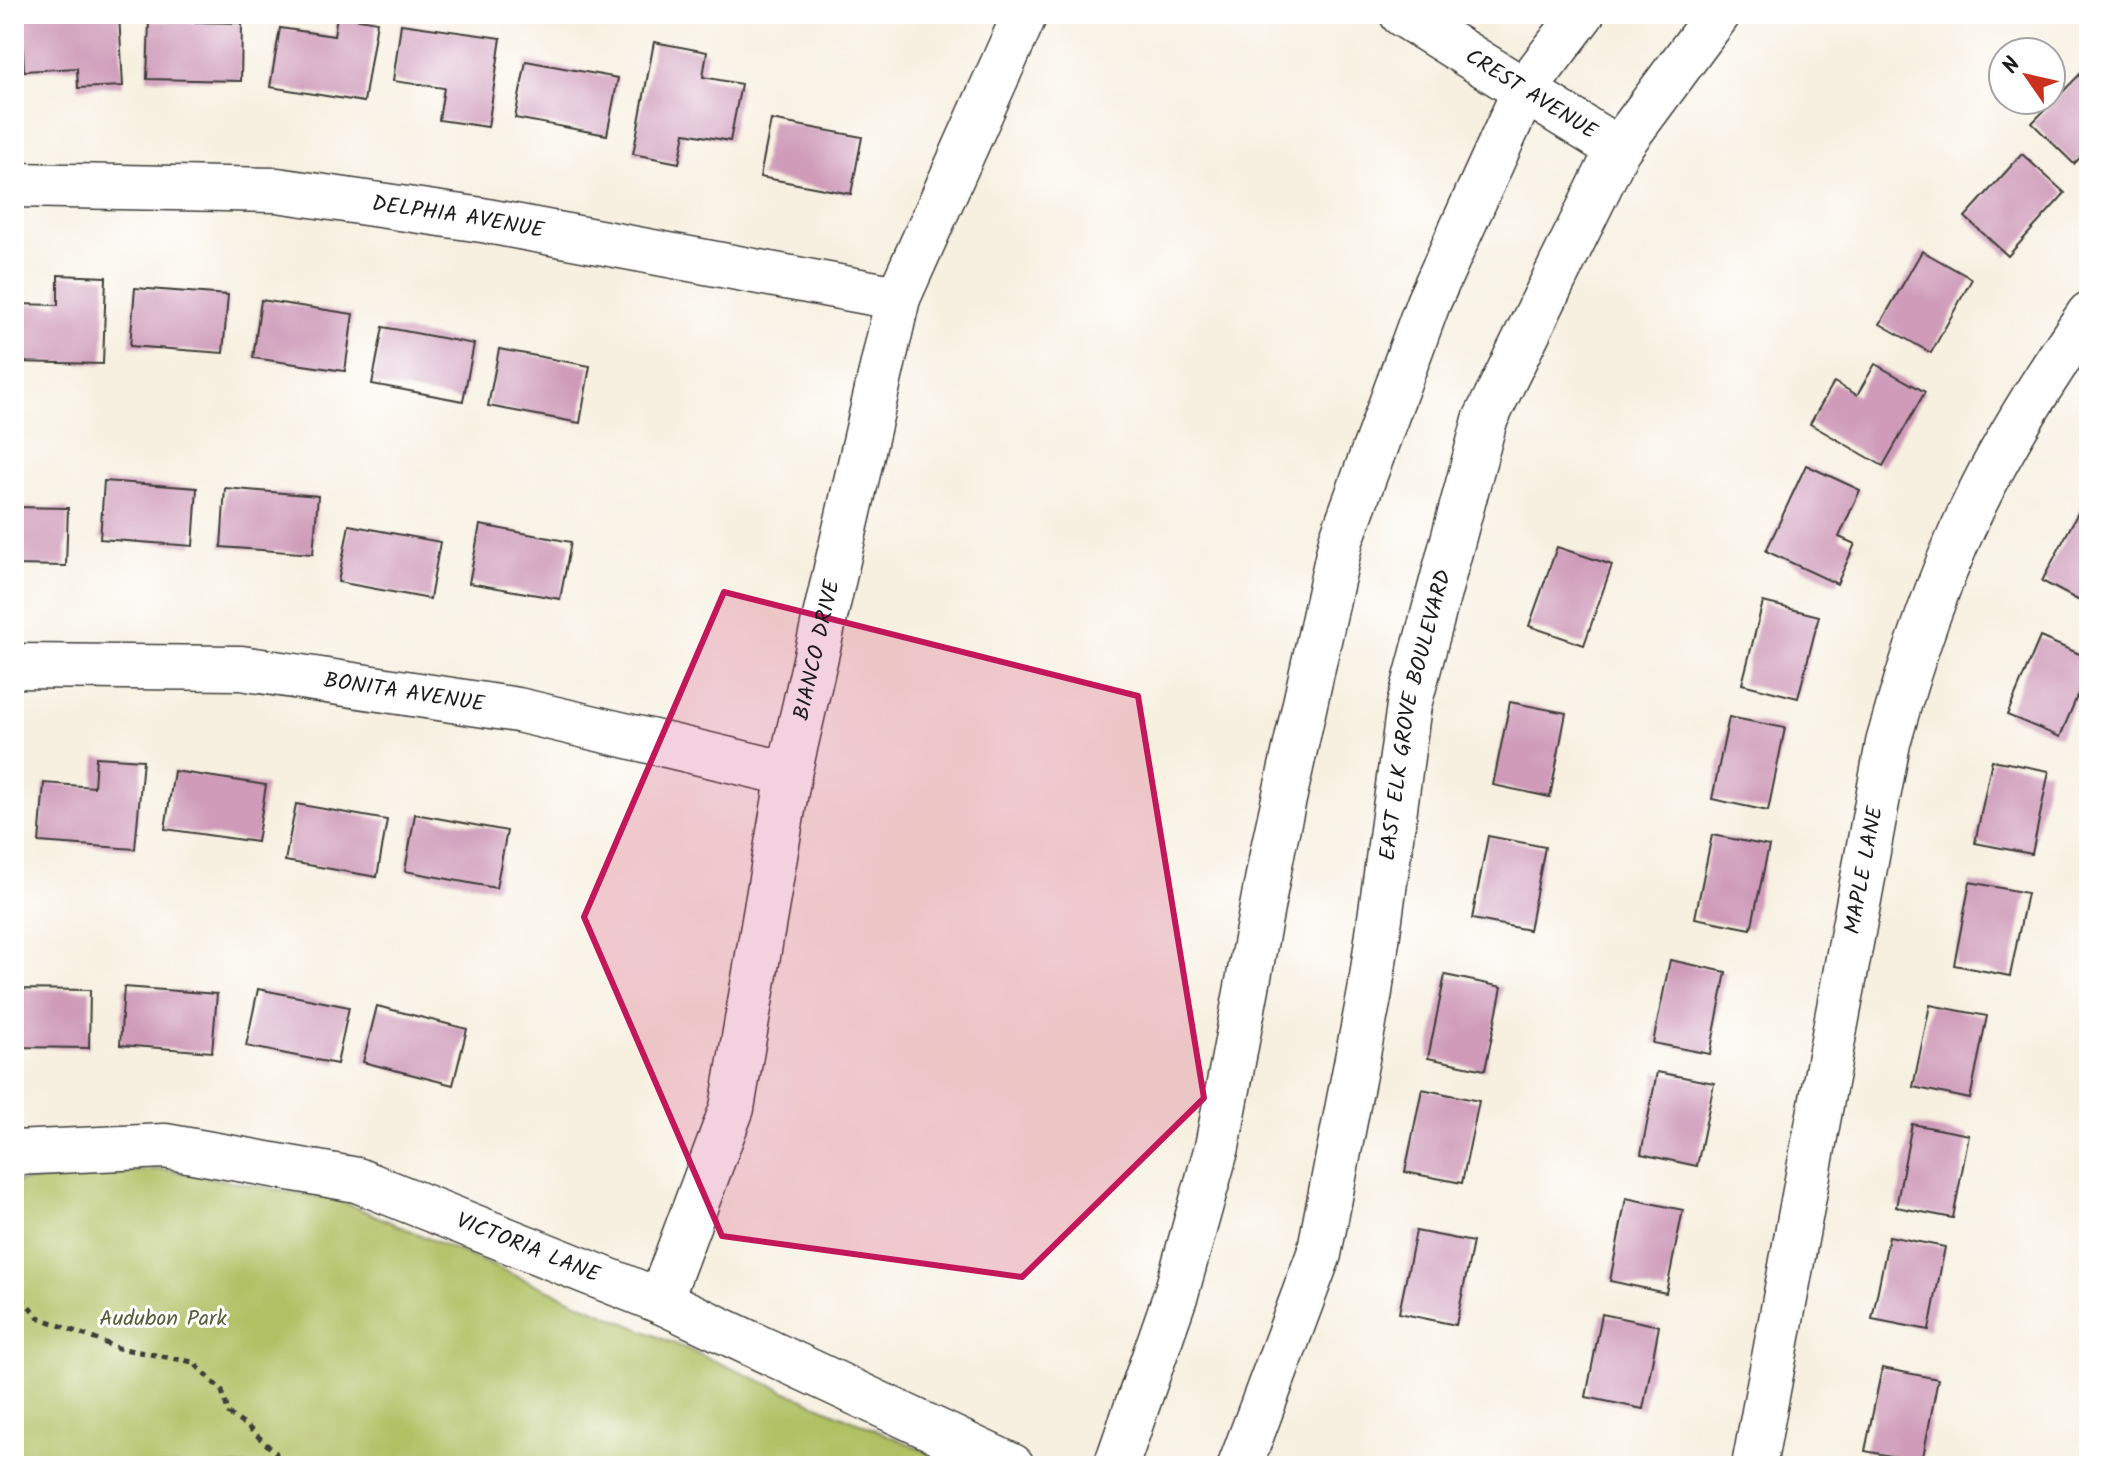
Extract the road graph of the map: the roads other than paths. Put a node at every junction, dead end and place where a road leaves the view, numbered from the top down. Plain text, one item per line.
1 (1025, 14) edge
2 (1402, 14) edge
3 (1582, 14) edge
4 (1718, 14) edge
5 (1525, 89) junction
6 (1618, 149) junction
7 (14, 185) edge
8 (898, 298) junction
9 (2089, 314) edge
10 (14, 666) edge
11 (789, 774) junction
12 (14, 1153) edge
13 (660, 1301) junction
14 (1012, 1466) edge
15 (1116, 1466) edge
16 (1240, 1466) edge
17 (1754, 1466) edge

1 - 8 street, BIANCO DRIVE
2 - 5 street, CREST AVENUE
3 - 5 street
4 - 6 street, EAST ELK GROVE BOULEVARD
5 - 6 street, CREST AVENUE
5 - 15 street
6 - 16 street, EAST ELK GROVE BOULEVARD
7 - 8 street, DELPHIA AVENUE
8 - 11 street, BIANCO DRIVE
9 - 17 street, MAPLE LANE
10 - 11 street, BONITA AVENUE
11 - 13 street, BIANCO DRIVE
12 - 13 street, VICTORIA LANE
13 - 14 street, VICTORIA LANE

